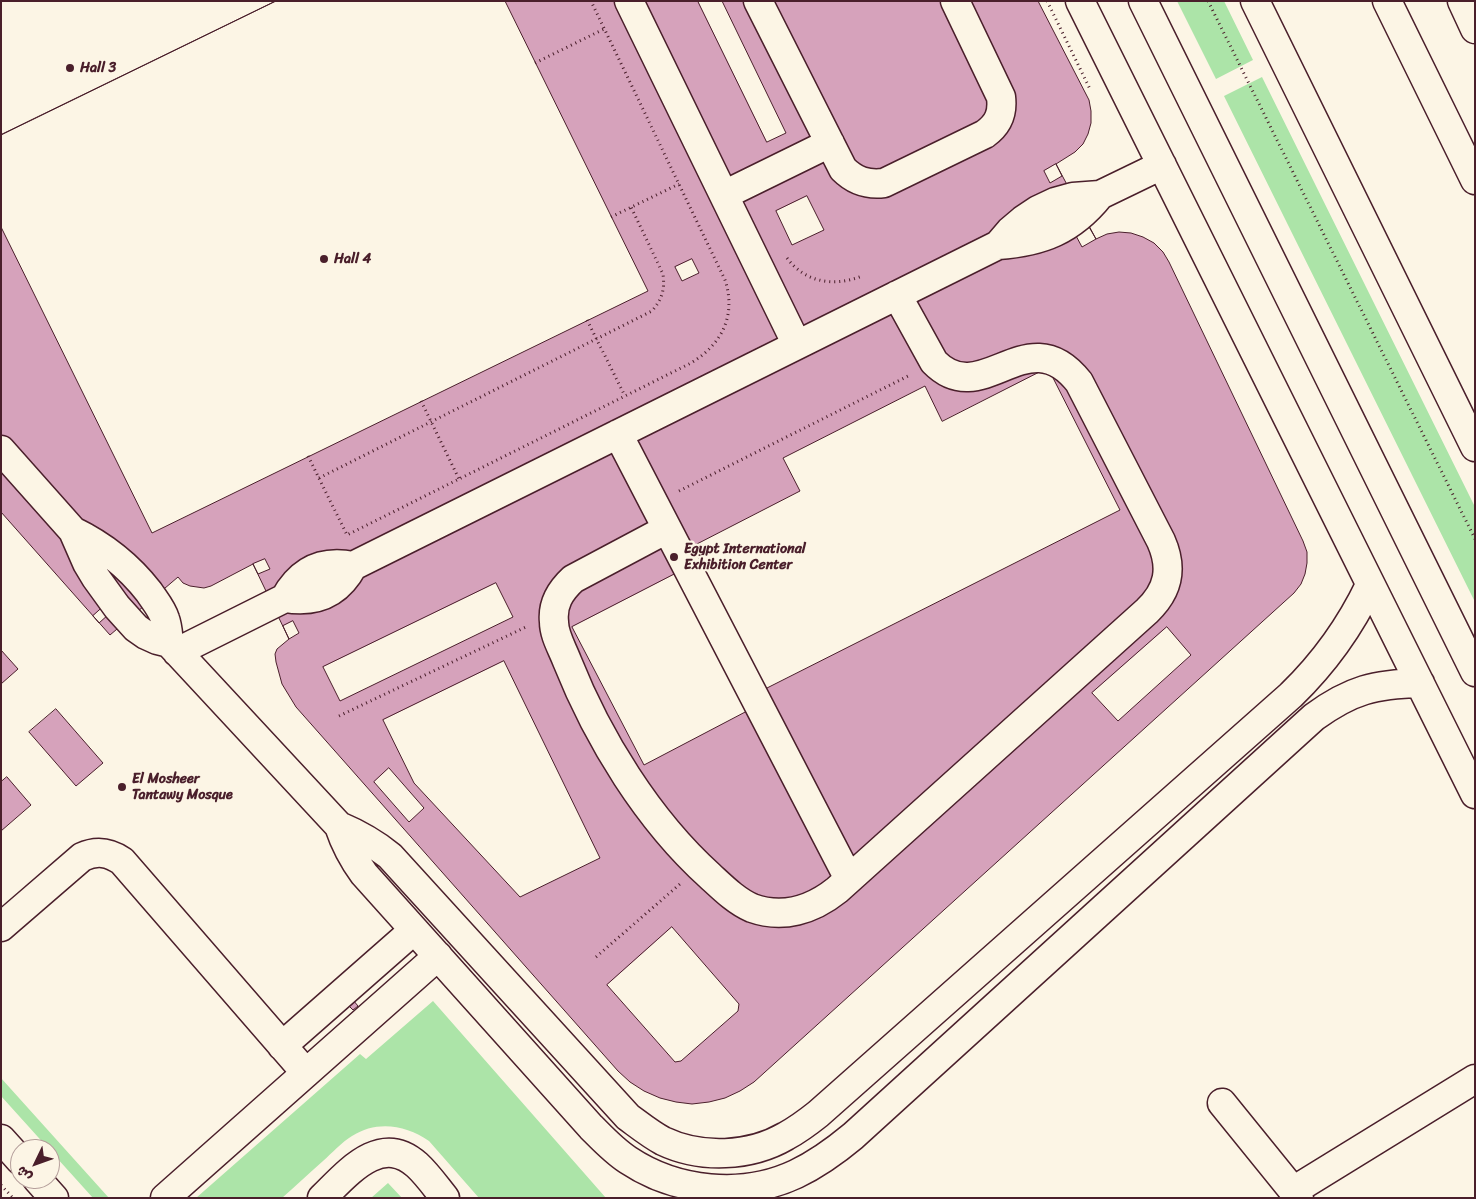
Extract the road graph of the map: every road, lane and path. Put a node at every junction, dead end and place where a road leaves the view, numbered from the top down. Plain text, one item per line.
1 (591, 1) edge
2 (758, 1) edge
3 (955, 1) edge
4 (1046, 1) edge
5 (1080, 1) edge
6 (1143, 1) edge
7 (1208, 1) edge
8 (1254, 1) edge
9 (1387, 1) edge
10 (1462, 1) edge
11 (635, 3) edge
12 (604, 29) junction
13 (1475, 29) edge
14 (536, 63) dead end
15 (1090, 89) dead end
16 (830, 143) junction
17 (1162, 165) junction
18 (1475, 180) edge
19 (679, 184) junction
20 (724, 195) junction
21 (1100, 195) junction
22 (631, 207) junction
23 (1038, 210) junction
24 (611, 217) dead end
25 (1051, 234) junction
26 (998, 245) junction
27 (784, 253) dead end
28 (862, 276) dead end
29 (897, 295) junction
30 (587, 320) dead end
31 (597, 339) junction
32 (797, 345) junction
33 (912, 374) dead end
34 (625, 396) junction
35 (422, 401) dead end
36 (431, 422) junction
37 (618, 434) junction
38 (1475, 447) edge
39 (1, 450) edge
40 (308, 456) dead end
41 (319, 478) junction
42 (459, 479) junction
43 (673, 494) dead end
44 (667, 529) junction
45 (1475, 539) edge
46 (353, 566) junction
47 (308, 572) junction
48 (1370, 585) junction
49 (321, 596) junction
50 (285, 598) junction
51 (553, 613) junction
52 (173, 647) junction
53 (1475, 672) edge
54 (1420, 683) junction
55 (339, 716) dead end
56 (1475, 794) edge
57 (339, 826) junction
58 (700, 867) junction
59 (849, 879) junction
60 (4, 920) edge
61 (414, 930) junction
62 (438, 956) junction
63 (596, 957) dead end
64 (282, 1046) junction
65 (306, 1074) junction
66 (1475, 1079) edge
67 (1222, 1103) dead end
68 (1, 1139) edge
69 (10, 1149) edge
70 (1, 1185) edge
71 (1296, 1194) edge
72 (12, 1198) edge
73 (165, 1198) edge
74 (322, 1198) edge
75 (445, 1198) edge

1 - 12 path
2 - 16 street
3 - 16 street
4 - 15 path
5 - 17 street
6 - 53 street
7 - 45 path
8 - 38 street
9 - 18 street
10 - 13 street
11 - 20 street
12 - 14 path
12 - 19 path
16 - 20 street
17 - 21 street
17 - 48 street
19 - 22 path
19 - 34 path
20 - 32 street
21 - 23 street
21 - 25 street
22 - 24 path
22 - 31 path
23 - 25 street
23 - 26 street
25 - 26 street
26 - 29 street
27 - 28 path
29 - 32 street
29 - 59 street
30 - 31 path
31 - 34 path
31 - 36 path
32 - 37 street
33 - 43 path
34 - 42 path
35 - 36 path
36 - 41 path
36 - 42 path
37 - 44 street
37 - 46 street
39 - 52 street
40 - 41 path
41 - 42 path
44 - 51 street
44 - 59 street
46 - 47 street
46 - 49 street
47 - 49 street
47 - 50 street
48 - 54 street
48 - 57 street
49 - 50 street
50 - 52 street
51 - 55 path
51 - 58 street
52 - 57 street
54 - 56 street
54 - 62 street
57 - 61 street
58 - 59 street
58 - 63 path
60 - 64 street
61 - 62 street
61 - 64 street
62 - 65 street
64 - 65 street
65 - 73 street
66 - 71 street
67 - 71 street
68 - 69 street
70 - 72 path
74 - 75 street

